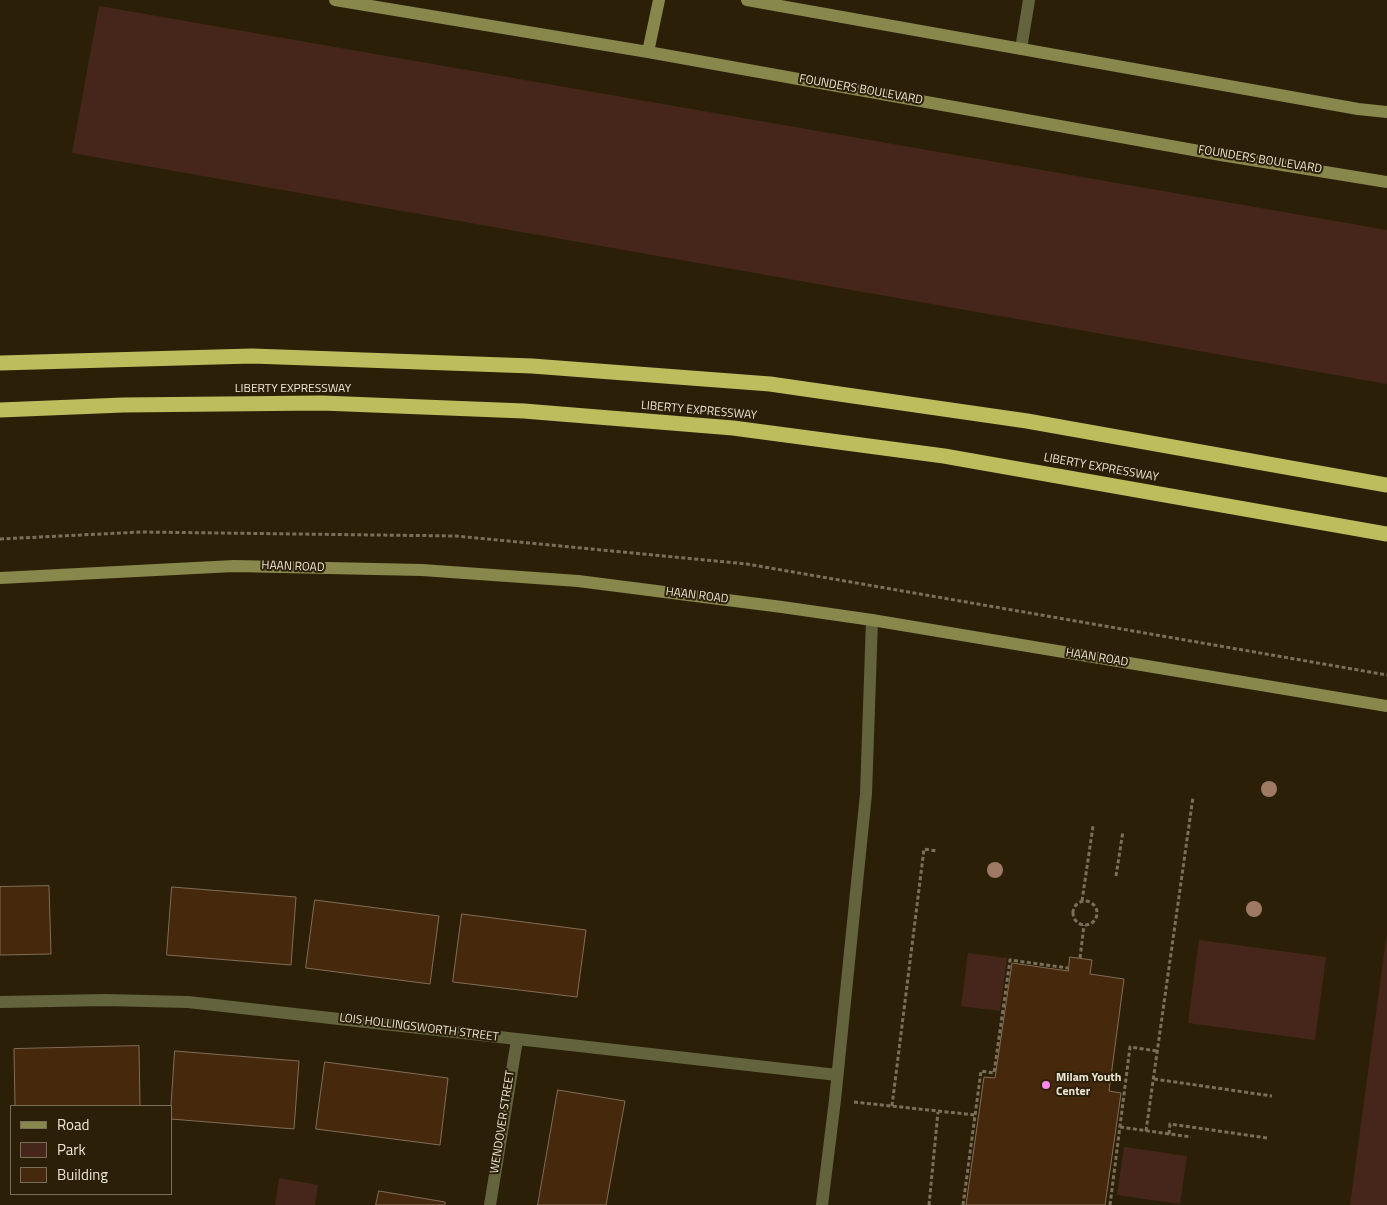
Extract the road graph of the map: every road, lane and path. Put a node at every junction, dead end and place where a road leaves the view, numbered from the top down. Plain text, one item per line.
1 (335, 0) edge
2 (659, 0) edge
3 (747, 0) edge
4 (1029, 0) edge
5 (1021, 49) junction
6 (648, 52) junction
7 (1387, 112) edge
8 (1387, 182) edge
9 (0, 363) edge
10 (0, 410) edge
11 (1387, 485) edge
12 (1387, 534) edge
13 (0, 578) edge
14 (872, 620) junction
15 (1387, 706) edge
16 (1193, 797) dead end
17 (1093, 826) dead end
18 (1123, 830) dead end
19 (937, 851) dead end
20 (1116, 876) dead end
21 (1082, 901) junction
22 (1084, 925) junction
23 (1080, 958) dead end
24 (1068, 968) dead end
25 (0, 1002) edge
26 (517, 1040) junction
27 (1157, 1052) junction
28 (838, 1076) junction
29 (1154, 1079) junction
30 (1272, 1096) dead end
31 (835, 1100) junction
32 (892, 1106) junction
33 (938, 1112) junction
34 (975, 1116) junction
35 (1120, 1127) junction
36 (1146, 1131) junction
37 (1169, 1134) junction
38 (1190, 1137) dead end
39 (1267, 1138) dead end
40 (490, 1205) edge
41 (822, 1205) edge
42 (928, 1205) edge
43 (963, 1205) edge
44 (1110, 1205) edge

1 - 6 street, FOUNDERS BOULEVARD
2 - 6 street
3 - 5 street
4 - 5 street
5 - 7 street
6 - 8 street, FOUNDERS BOULEVARD
9 - 11 highway
10 - 12 highway, LIBERTY EXPRESSWAY
13 - 14 street, HAAN ROAD
14 - 15 street, HAAN ROAD
14 - 28 street
16 - 27 path
17 - 21 path
18 - 20 path
19 - 32 path
21 - 22 path
21 - 22 path
22 - 23 path
24 - 34 path
25 - 26 street, LOIS HOLLINGSWORTH STREET
26 - 28 street, LOIS HOLLINGSWORTH STREET
26 - 40 street, WENDOVER STREET
27 - 29 path
27 - 35 path
28 - 31 street
29 - 30 path
29 - 36 path
31 - 32 path
31 - 41 street
32 - 33 path
33 - 34 path
33 - 42 path
34 - 43 path
35 - 36 path
35 - 44 path
36 - 37 path
37 - 38 path
37 - 39 path

